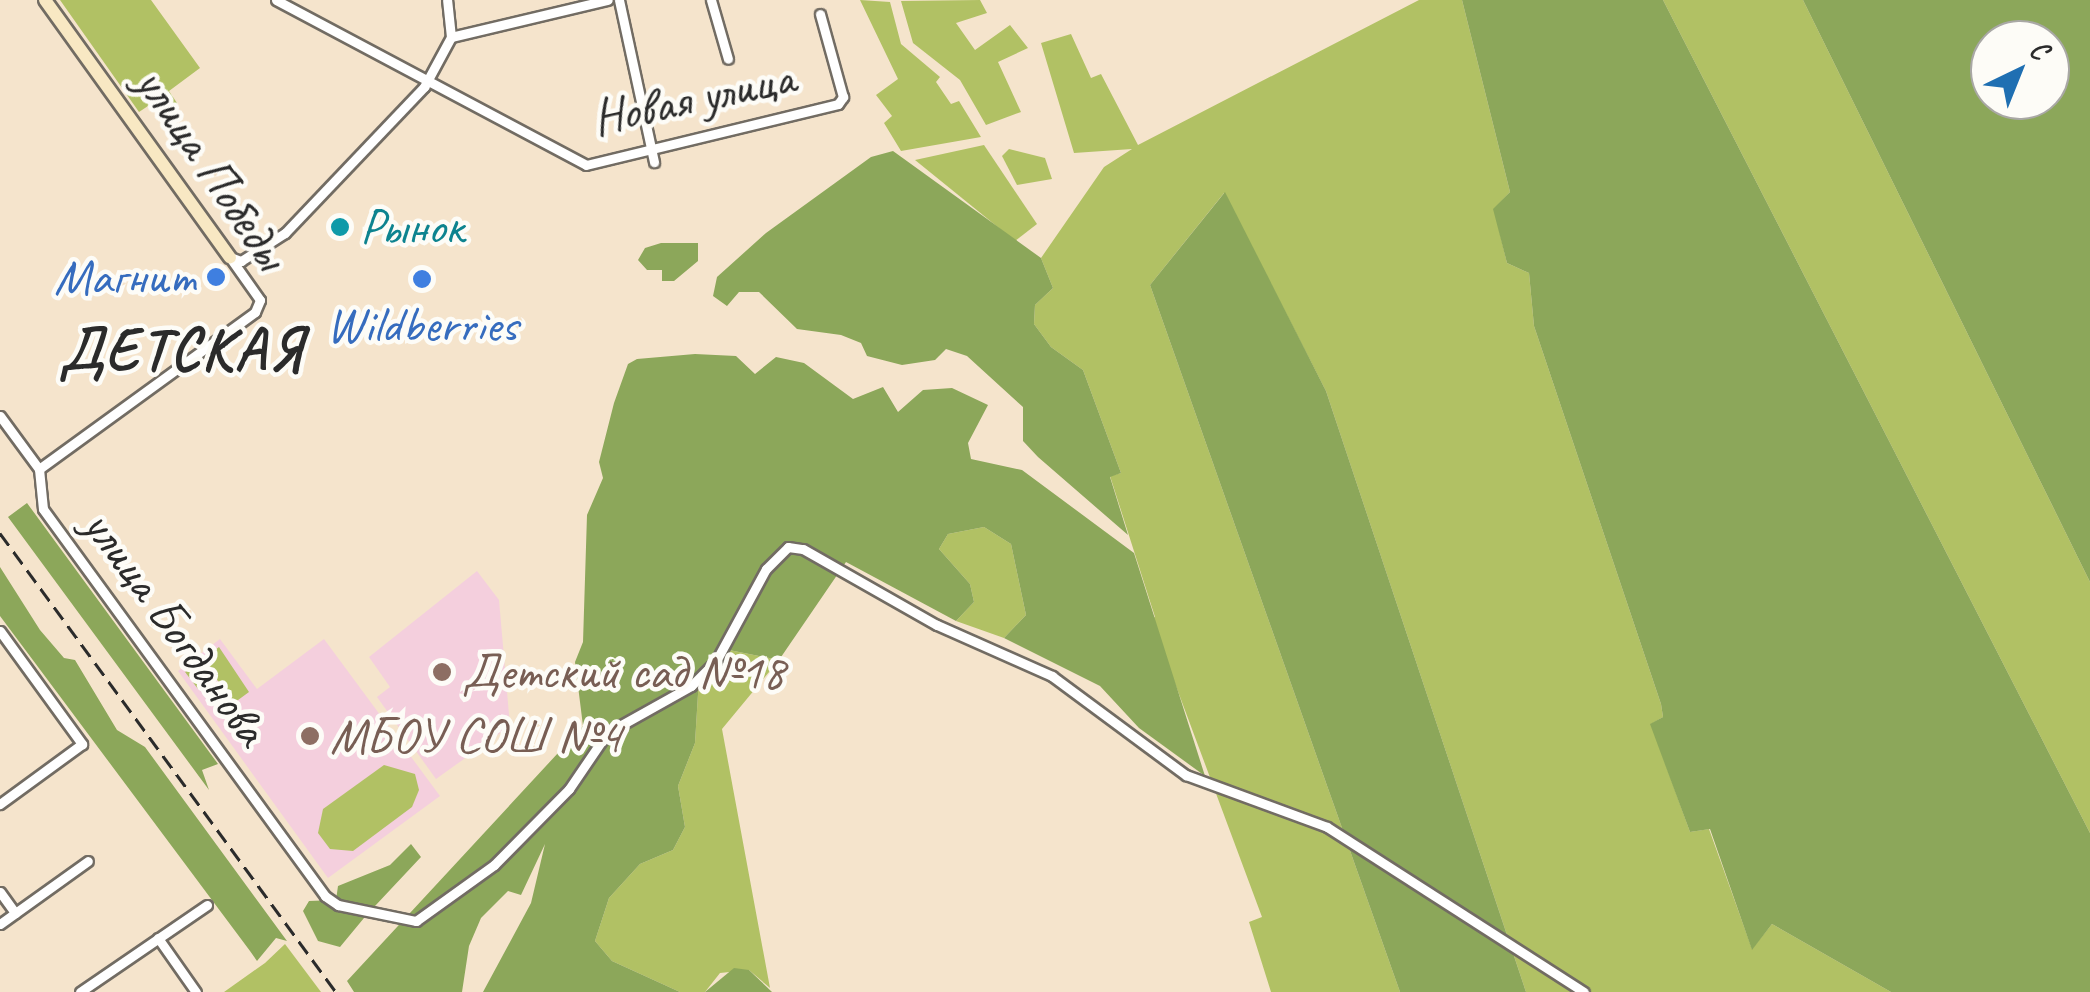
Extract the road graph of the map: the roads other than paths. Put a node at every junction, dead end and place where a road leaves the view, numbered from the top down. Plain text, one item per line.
1 (45, 0) edge
2 (277, 0) edge
3 (447, 0) edge
4 (608, 0) edge
5 (619, 0) edge
6 (712, 0) edge
7 (820, 14) dead end
8 (451, 38) junction
9 (728, 59) dead end
10 (427, 83) junction
11 (653, 157) junction
12 (230, 257) junction
13 (0, 416) edge
14 (39, 469) junction
15 (0, 631) edge
16 (0, 804) edge
17 (88, 861) dead end
18 (0, 892) edge
19 (207, 905) dead end
20 (14, 914) junction
21 (0, 924) edge
22 (158, 938) junction
23 (80, 992) edge
24 (196, 992) edge
25 (1584, 992) edge

1 - 12 street, улица Победы
2 - 10 street, Новая улица
3 - 8 street
4 - 8 street
5 - 11 street
6 - 9 street
7 - 11 street, Новая улица
8 - 10 street
10 - 11 street, Новая улица
10 - 12 street
12 - 14 street, улица Победы
13 - 14 street, улица Богданова
14 - 25 street, улица Богданова
15 - 16 street
17 - 20 street
18 - 20 street
19 - 22 street
20 - 21 street
22 - 23 street
22 - 24 street

